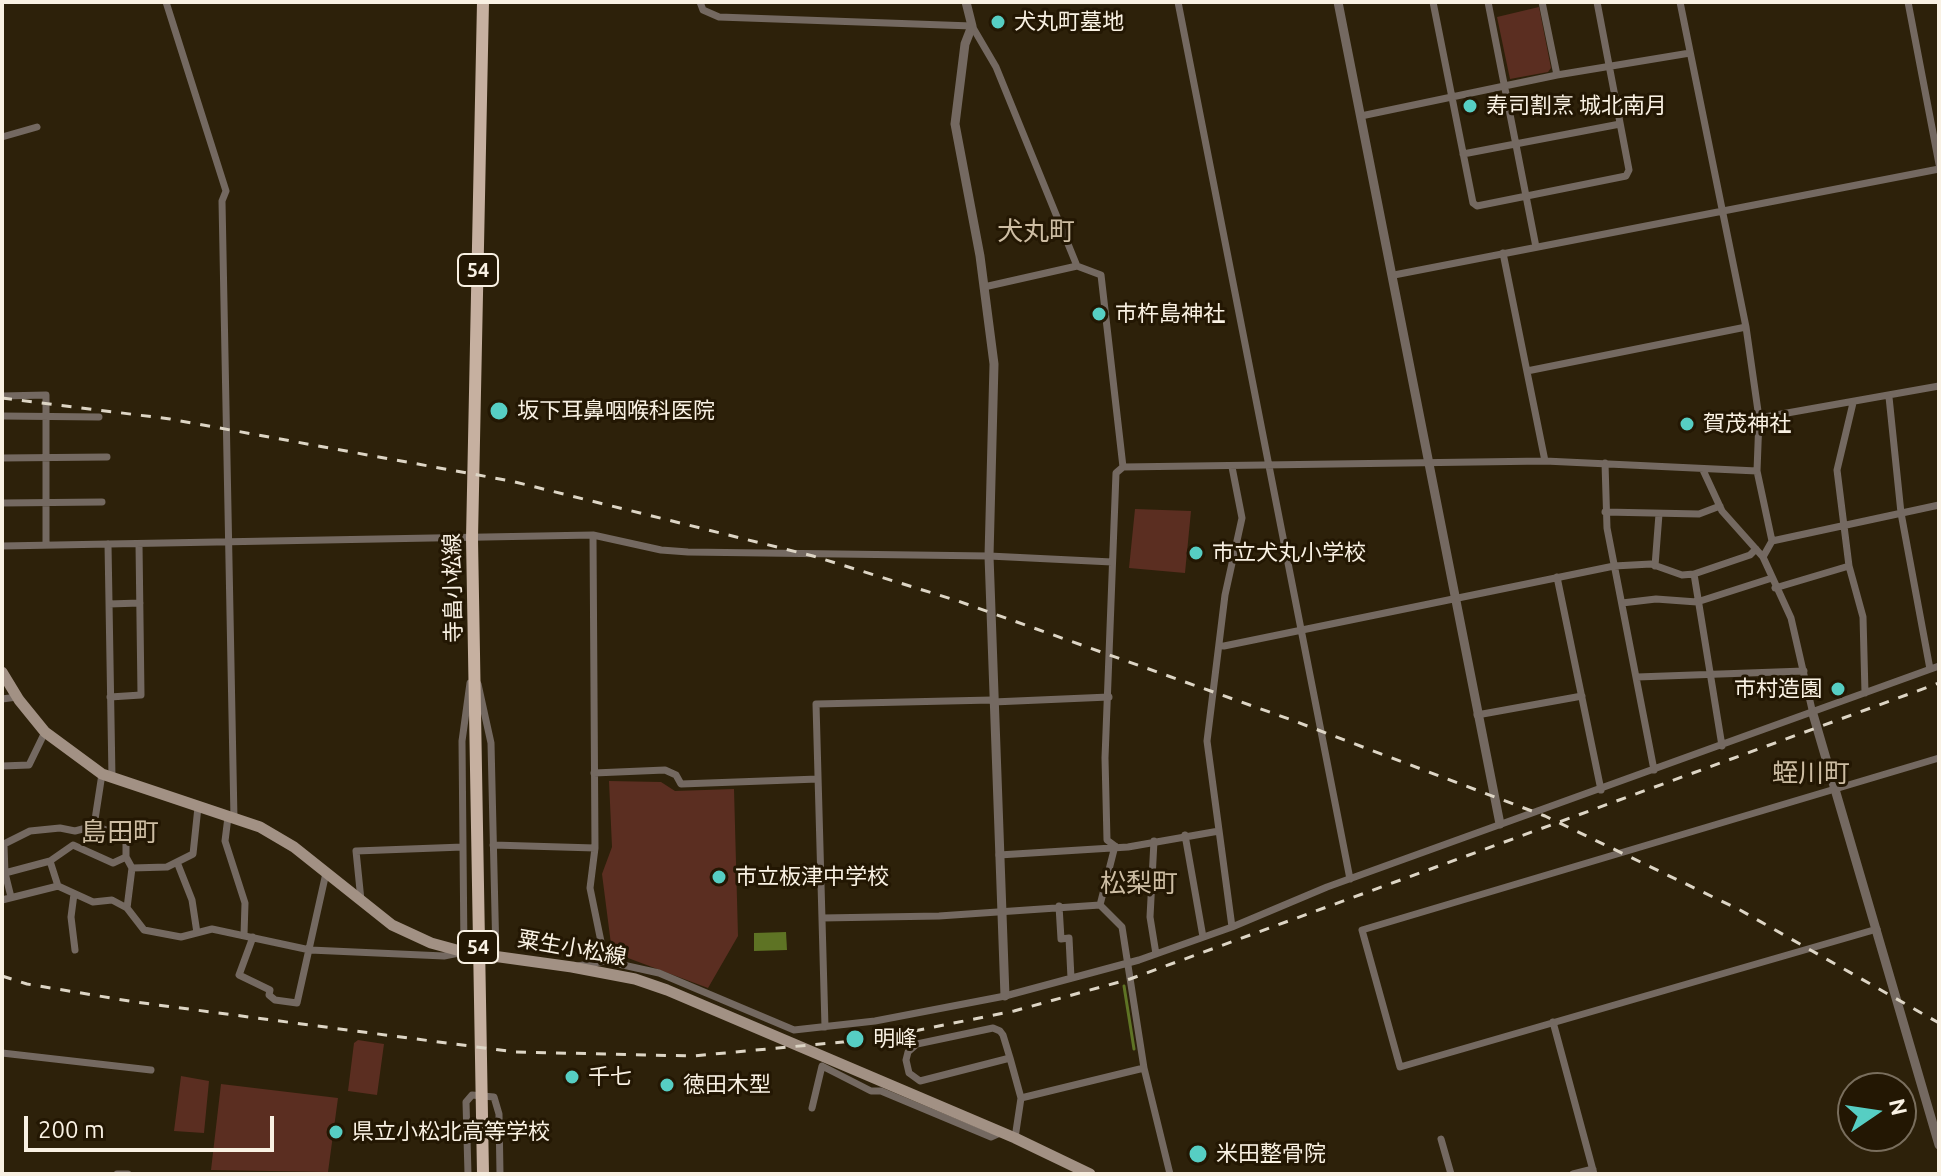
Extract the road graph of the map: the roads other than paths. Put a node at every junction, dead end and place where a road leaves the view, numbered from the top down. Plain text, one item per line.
1 (166, 2) edge
2 (483, 2) edge
3 (700, 2) edge
4 (966, 2) edge
5 (1178, 2) edge
6 (1338, 2) edge
7 (1433, 2) edge
8 (1488, 2) edge
9 (1542, 2) edge
10 (1597, 2) edge
11 (1680, 2) edge
12 (1908, 2) edge
13 (972, 26) junction
14 (1690, 53) junction
15 (1609, 66) junction
16 (1557, 75) junction
17 (1505, 86) junction
18 (1452, 96) junction
19 (1361, 116) junction
20 (1620, 124) junction
21 (37, 127) dead end
22 (2, 137) edge
23 (1515, 143) junction
24 (1463, 154) junction
25 (1939, 166) edge
26 (1525, 198) junction
27 (1723, 213) junction
28 (1536, 247) junction
29 (1503, 253) junction
30 (1077, 266) junction
31 (1394, 275) junction
32 (984, 287) junction
33 (1746, 327) junction
34 (1527, 371) junction
35 (1939, 386) edge
36 (2, 396) edge
37 (1889, 397) junction
38 (1853, 403) junction
39 (2, 416) edge
40 (46, 416) junction
41 (99, 417) dead end
42 (1759, 418) junction
43 (107, 457) dead end
44 (2, 458) edge
45 (46, 458) junction
46 (1545, 461) junction
47 (1428, 462) junction
48 (1605, 463) junction
49 (1123, 467) junction
50 (1232, 467) junction
51 (1268, 467) junction
52 (1703, 470) junction
53 (1757, 471) junction
54 (46, 502) junction
55 (102, 502) dead end
56 (2, 503) edge
57 (1939, 505) edge
58 (1720, 506) junction
59 (1605, 512) junction
60 (1901, 513) junction
61 (1659, 514) junction
62 (1843, 525) junction
63 (593, 535) junction
64 (472, 538) junction
65 (1772, 541) junction
66 (228, 543) junction
67 (46, 544) junction
68 (108, 544) junction
69 (139, 544) junction
70 (2, 546) edge
71 (1756, 549) junction
72 (989, 556) junction
73 (1763, 557) junction
74 (1112, 562) junction
75 (1614, 566) junction
76 (1655, 566) junction
77 (1849, 566) junction
78 (1694, 574) junction
79 (1557, 577) junction
80 (1772, 578) junction
81 (1775, 588) junction
82 (1456, 597) junction
83 (1697, 602) junction
84 (140, 603) junction
85 (1622, 603) junction
86 (109, 604) junction
87 (1301, 631) junction
88 (1224, 646) dead end
89 (1935, 668) edge
90 (1804, 671) junction
91 (2, 672) edge
92 (1708, 673) junction
93 (1637, 677) junction
94 (474, 678) junction
95 (1865, 693) junction
96 (1582, 696) junction
97 (17, 697) junction
98 (110, 697) junction
99 (1109, 697) junction
100 (2, 699) edge
101 (992, 701) junction
102 (1813, 714) junction
103 (1477, 715) junction
104 (45, 732) junction
105 (1722, 746) junction
106 (1939, 758) edge
107 (2, 766) edge
108 (1654, 770) junction
109 (594, 773) junction
110 (107, 776) junction
111 (818, 779) junction
112 (1835, 788) junction
113 (1601, 790) junction
114 (198, 807) junction
115 (231, 818) junction
116 (1500, 824) junction
117 (94, 826) junction
118 (1219, 831) junction
119 (1185, 835) junction
120 (1154, 841) junction
121 (3, 845) edge
122 (493, 845) junction
123 (1115, 846) junction
124 (463, 847) junction
125 (595, 848) junction
126 (999, 855) junction
127 (126, 857) junction
128 (50, 861) junction
129 (177, 862) junction
130 (132, 868) junction
131 (5, 873) junction
132 (326, 873) junction
133 (1350, 879) junction
134 (58, 886) junction
135 (74, 894) junction
136 (6, 899) edge
137 (361, 900) junction
138 (1100, 905) junction
139 (1059, 906) junction
140 (127, 908) junction
141 (1000, 911) junction
142 (822, 918) junction
143 (1232, 927) junction
144 (1877, 929) junction
145 (197, 933) junction
146 (248, 936) junction
147 (1203, 937) junction
148 (75, 950) dead end
149 (310, 950) junction
150 (464, 952) junction
151 (1156, 954) junction
152 (496, 956) junction
153 (605, 961) junction
154 (1127, 963) junction
155 (572, 967) junction
156 (1071, 978) junction
157 (1005, 996) junction
158 (1553, 1022) junction
159 (825, 1027) junction
160 (2, 1053) edge
161 (1010, 1058) junction
162 (1144, 1068) junction
163 (151, 1070) dead end
164 (1021, 1098) junction
165 (812, 1108) dead end
166 (1002, 1132) junction
167 (1015, 1138) junction
168 (1441, 1139) dead end
169 (1939, 1145) edge
170 (1593, 1172) edge
171 (117, 1174) edge
172 (128, 1174) edge
173 (468, 1174) edge
174 (483, 1174) edge
175 (500, 1174) edge
176 (1090, 1174) edge
177 (1170, 1174) edge
178 (1451, 1174) edge
179 (1573, 1174) edge

1 - 66 street
2 - 64 main road, 寺畠小松線 / 54
3 - 13 street
4 - 13 street
5 - 51 street
6 - 19 street
7 - 18 street
8 - 17 street
9 - 16 street
10 - 15 street
11 - 14 street
12 - 25 street
13 - 30 street
13 - 32 street
14 - 15 street
14 - 27 street
15 - 16 street
15 - 20 street
16 - 17 street
17 - 18 street
17 - 23 street
18 - 19 street
18 - 24 street
19 - 31 street
20 - 23 street
20 - 26 street
21 - 22 street
23 - 24 street
23 - 26 street
24 - 26 street
25 - 27 street
26 - 28 street
27 - 28 street
27 - 33 street
28 - 29 street
29 - 31 street
29 - 34 street
30 - 32 street
30 - 49 street
31 - 47 street
32 - 72 street
33 - 34 street
33 - 42 street
34 - 46 street
35 - 37 street
36 - 40 street
37 - 38 street
37 - 60 street
38 - 42 street
38 - 62 street
39 - 40 street
40 - 41 street
40 - 45 street
42 - 53 street
43 - 45 street
44 - 45 street
45 - 54 street
46 - 47 street
46 - 48 street
47 - 51 street
47 - 82 street
48 - 52 street
48 - 59 street
49 - 50 street
49 - 74 street
50 - 51 street
50 - 118 street
51 - 87 street
52 - 53 street
52 - 58 street
53 - 65 street
54 - 55 street
54 - 56 street
54 - 67 street
57 - 60 street
58 - 61 street
58 - 71 street
59 - 61 street
59 - 75 street
60 - 62 street
60 - 89 street
61 - 76 street
62 - 65 street
62 - 77 street
63 - 64 street
63 - 72 street
63 - 109 street
64 - 66 street
64 - 94 main road, 寺畠小松線 / 54
65 - 73 street
66 - 69 street
66 - 115 street
67 - 68 street
67 - 70 street
68 - 69 street
68 - 86 street
69 - 84 street
71 - 73 street
71 - 78 street
72 - 74 street
72 - 101 street
73 - 80 street
74 - 99 street
75 - 76 street
75 - 79 street
75 - 85 street
76 - 78 street
77 - 81 street
77 - 95 street
78 - 83 street
79 - 82 street
79 - 96 street
80 - 81 street
80 - 83 street
81 - 90 street
82 - 87 street
82 - 103 street
83 - 85 street
83 - 92 street
84 - 86 street
84 - 98 street
85 - 93 street
86 - 98 street
87 - 88 street
87 - 133 street
89 - 95 street
90 - 92 street
90 - 102 street
91 - 97 main road, 粟生小松線
92 - 93 street
92 - 105 street
93 - 108 street
94 - 122 street
94 - 124 street
94 - 174 main road, 寺畠小松線 / 54
95 - 102 street
96 - 103 street
96 - 113 street
97 - 100 street
97 - 104 main road, 粟生小松線
98 - 110 street
99 - 101 street
99 - 123 street
101 - 111 street
101 - 126 street
102 - 105 street
102 - 112 street
103 - 116 street
104 - 107 street
104 - 110 main road, 粟生小松線
105 - 108 street
106 - 112 street
108 - 113 street
109 - 111 street
109 - 125 street
110 - 114 main road, 粟生小松線
110 - 117 street
111 - 142 street
112 - 144 street
112 - 158 street
113 - 116 street
114 - 115 main road, 粟生小松線
114 - 129 street
115 - 132 main road, 粟生小松線
115 - 146 street
116 - 133 street
117 - 121 street
117 - 127 street
118 - 119 street
118 - 143 street
119 - 120 street
119 - 147 street
120 - 123 street
120 - 151 street
121 - 131 street
122 - 125 street
122 - 152 street
123 - 126 street
123 - 138 street
124 - 137 street
124 - 150 street
125 - 153 street
126 - 141 street
127 - 128 street
127 - 130 street
128 - 131 street
128 - 134 street
129 - 130 street
129 - 145 street
130 - 140 street
131 - 136 street
132 - 137 main road, 粟生小松線
132 - 149 street
133 - 143 street
134 - 135 street
134 - 136 street
135 - 140 street
135 - 148 street
137 - 150 main road, 粟生小松線
138 - 139 street
138 - 154 street
139 - 141 street
139 - 156 street
140 - 145 street
141 - 142 street
141 - 157 street
142 - 159 street
143 - 147 street
144 - 158 street
144 - 169 street
145 - 146 street
146 - 149 street
146 - 149 street
147 - 151 street
149 - 150 street
150 - 152 main road, 粟生小松線
151 - 154 street
152 - 155 main road, 粟生小松線
153 - 155 street
153 - 159 street
154 - 156 street
154 - 162 street
155 - 166 main road, 粟生小松線
156 - 157 street
157 - 159 street
158 - 170 street
160 - 163 street
161 - 161 street
161 - 164 street
162 - 164 street
162 - 177 street
164 - 167 street
165 - 166 street
166 - 167 main road, 粟生小松線
167 - 176 main road, 粟生小松線
168 - 178 street
170 - 179 street
171 - 172 street
173 - 175 street

